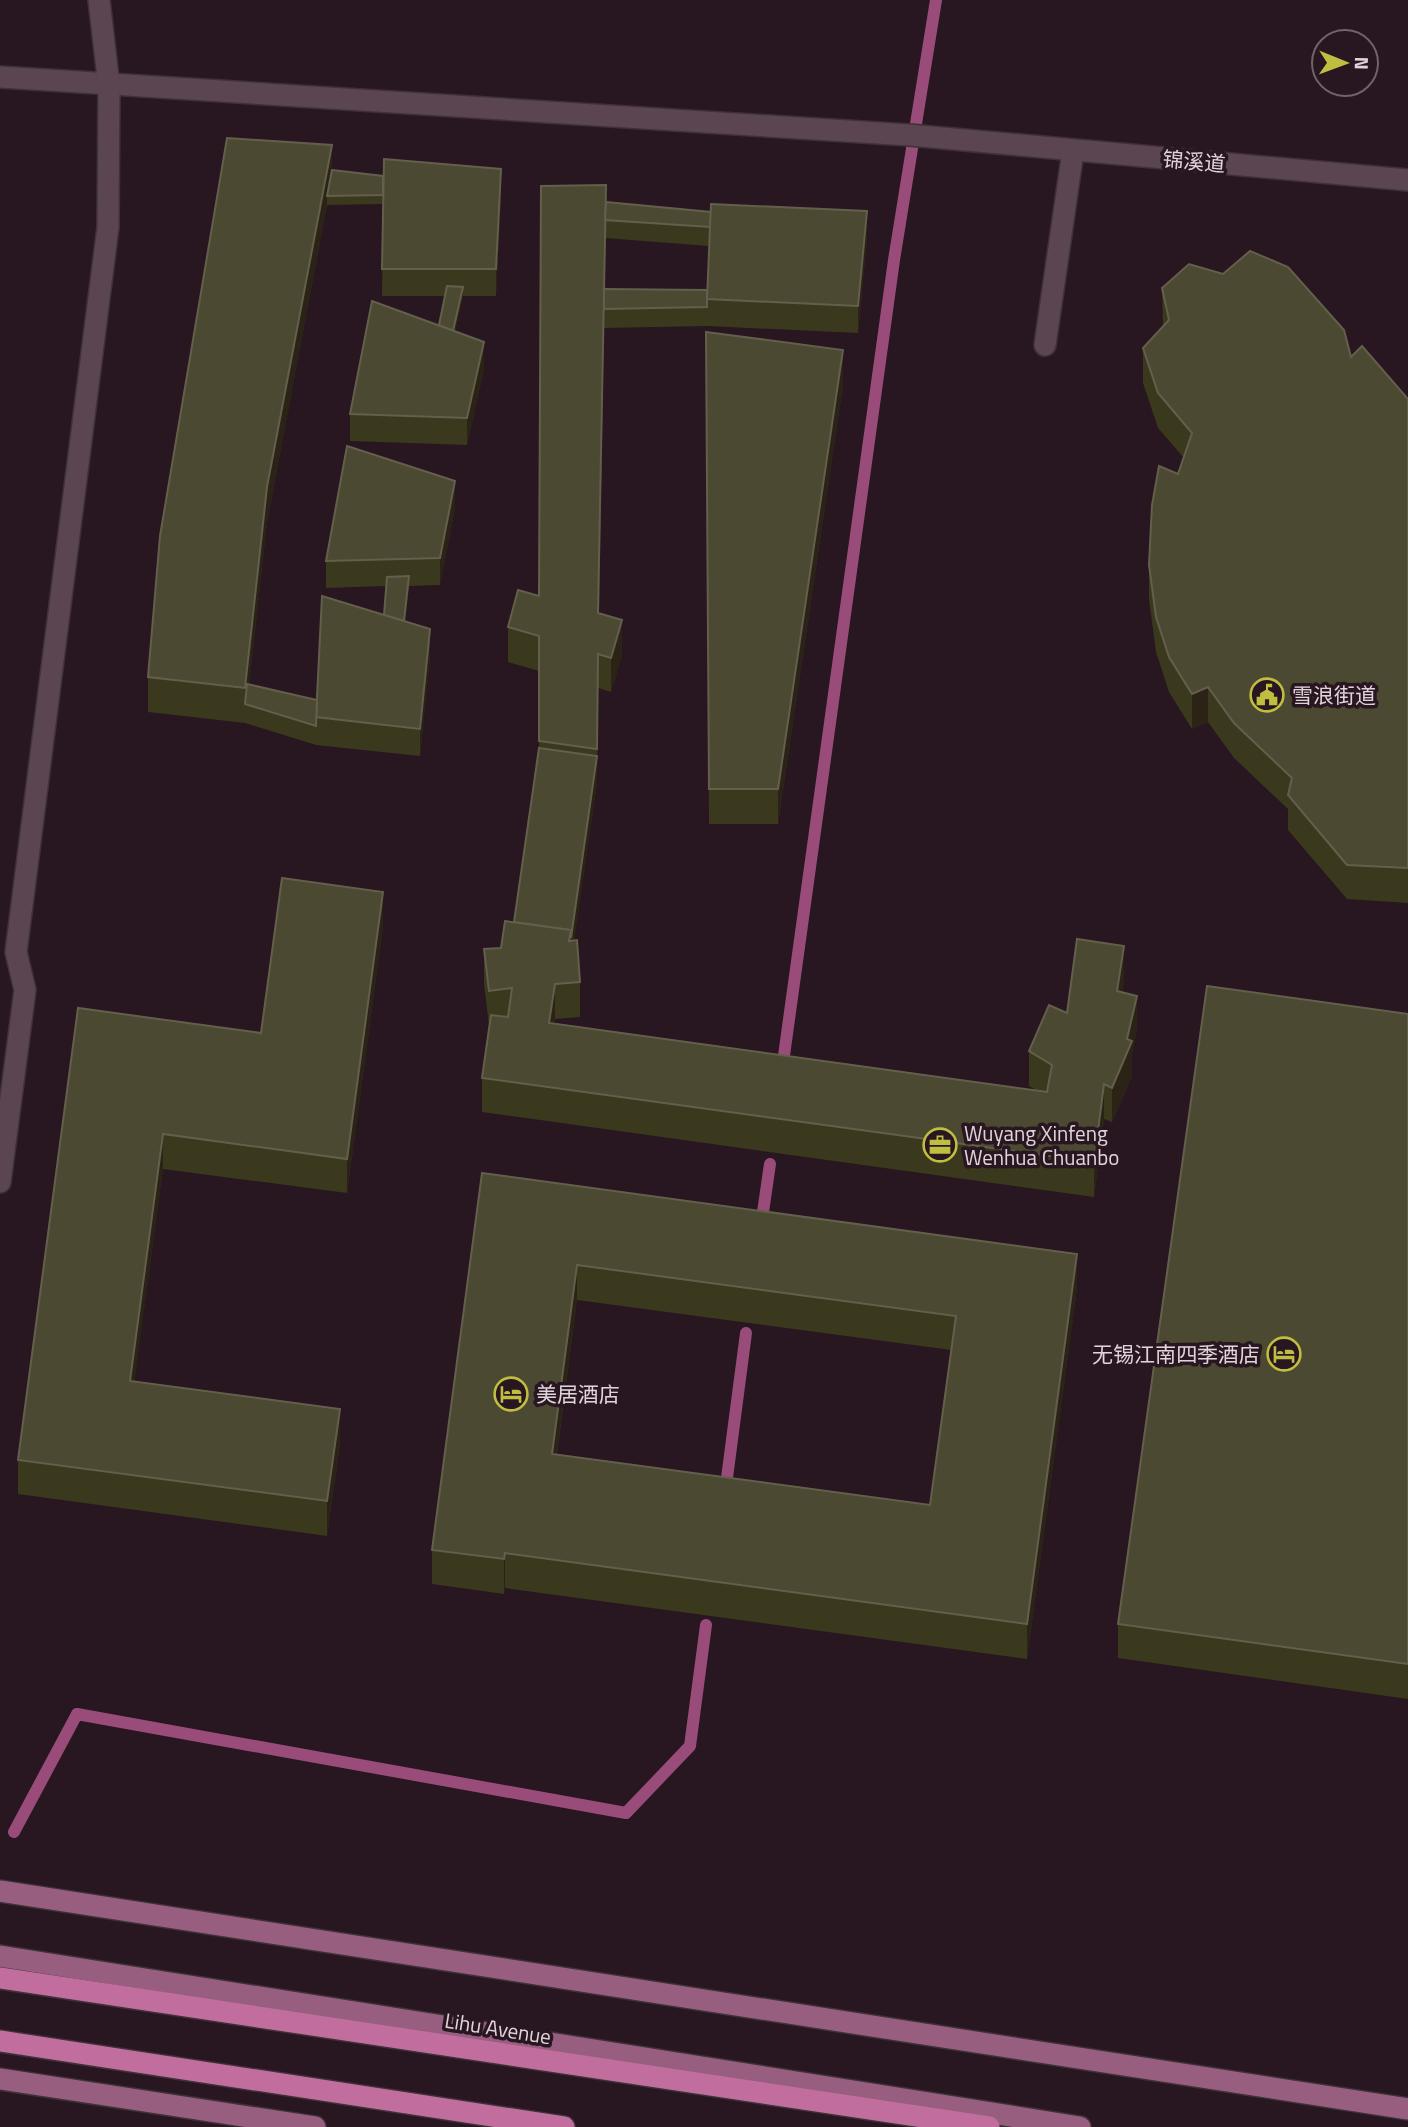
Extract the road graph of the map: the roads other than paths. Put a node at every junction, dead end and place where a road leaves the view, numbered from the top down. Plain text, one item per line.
1 (99, 0) edge
2 (0, 77) edge
3 (109, 86) junction
4 (1073, 151) junction
5 (1408, 180) edge
6 (1045, 345) dead end
7 (0, 1182) edge
8 (0, 1891) edge
9 (0, 1956) edge
10 (0, 1978) edge
11 (0, 2041) edge
12 (0, 2079) edge
13 (1408, 2109) edge
14 (316, 2127) edge
15 (564, 2127) edge
16 (989, 2127) edge
17 (1080, 2127) edge

1 - 3 street
2 - 3 street, 锦溪道
3 - 4 street, 锦溪道
3 - 7 street
4 - 5 street, 锦溪道
4 - 6 street
8 - 13 main road
9 - 17 main road
10 - 16 highway, Lihu Avenue
11 - 15 highway
12 - 14 main road

